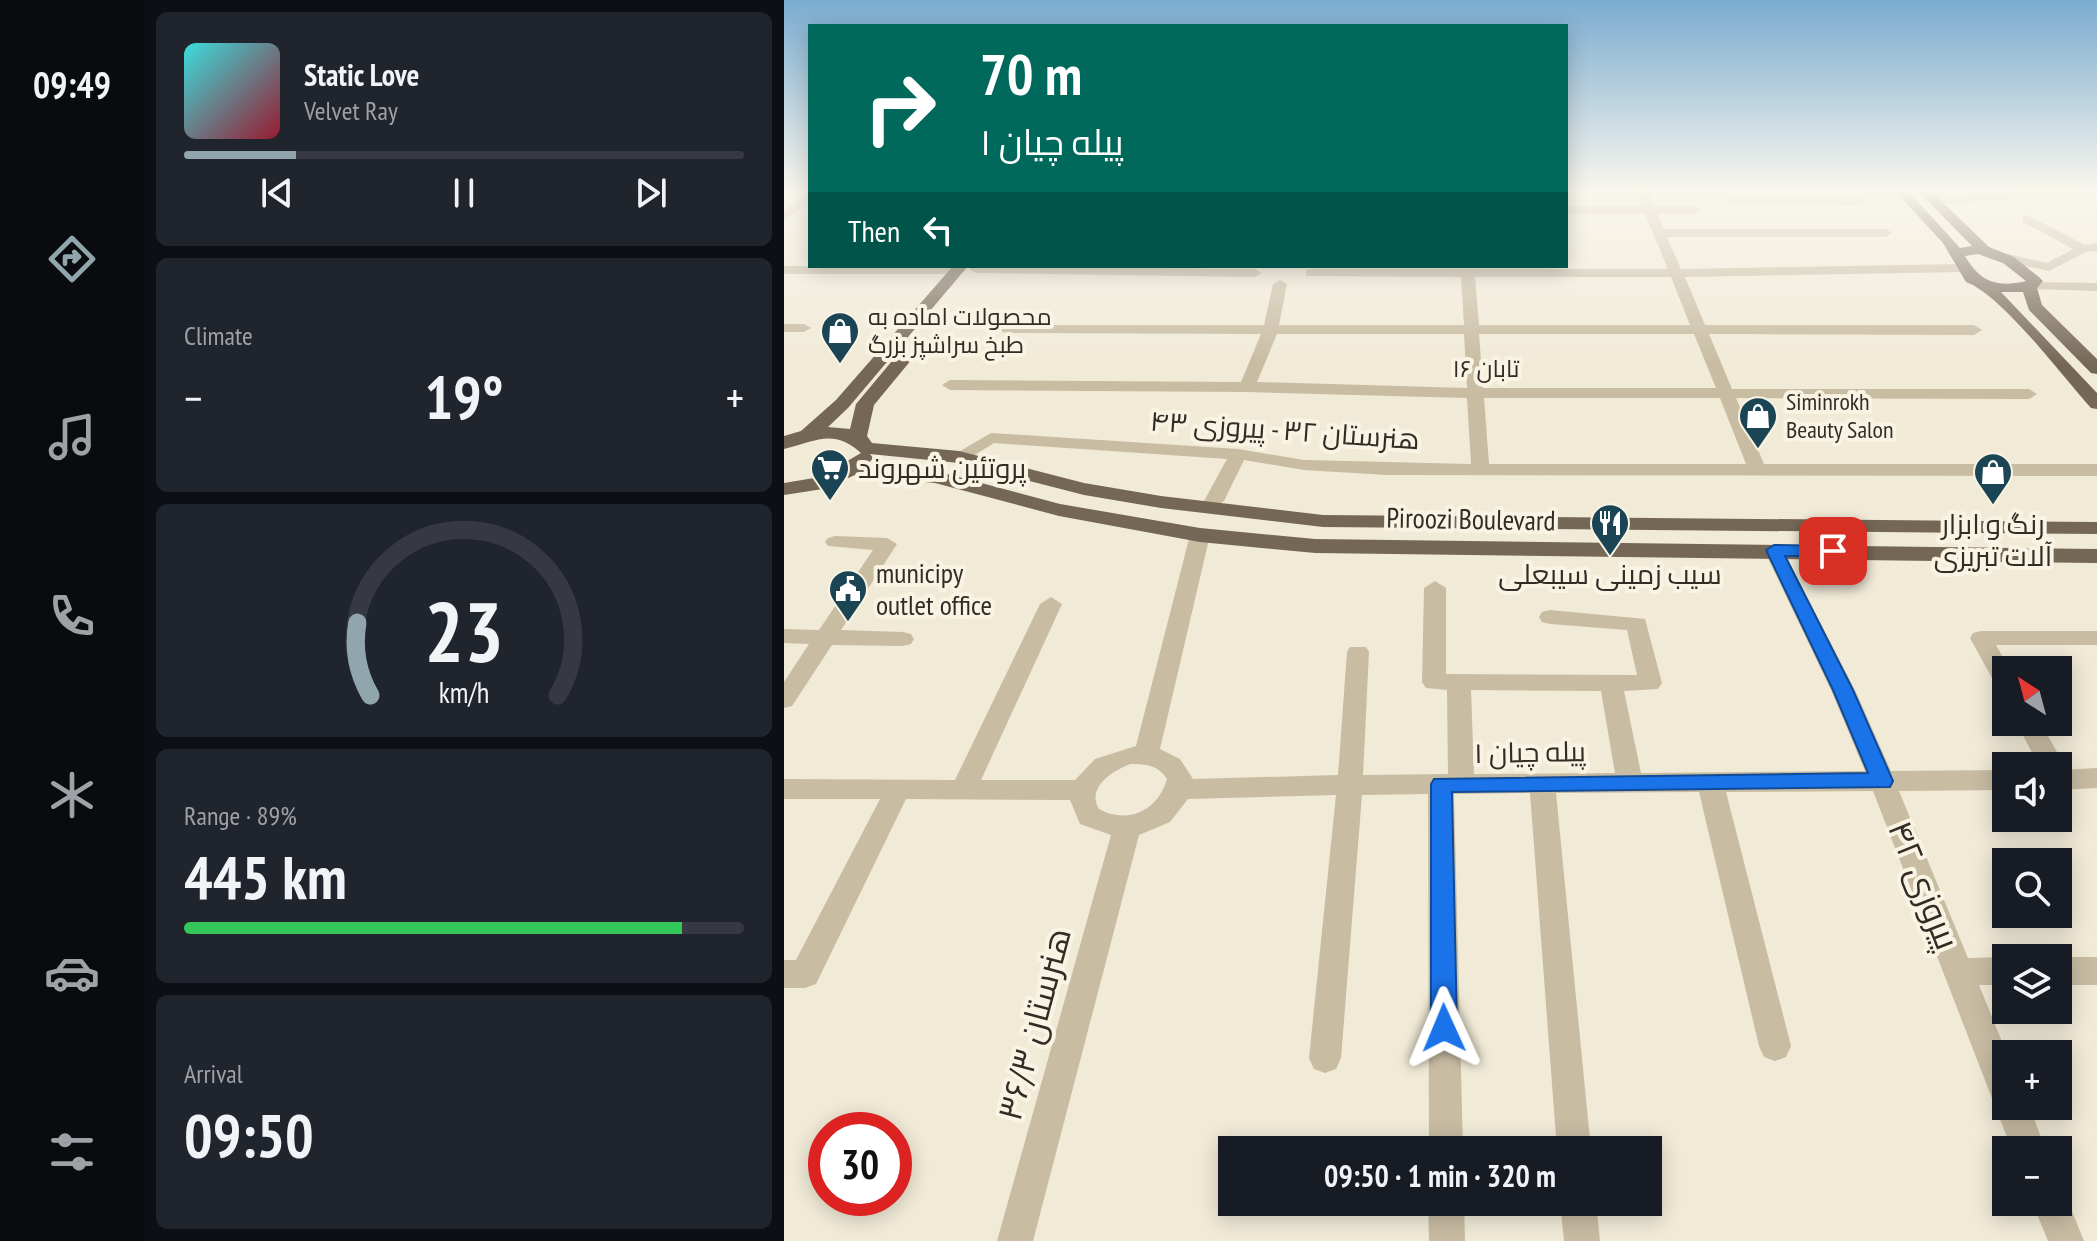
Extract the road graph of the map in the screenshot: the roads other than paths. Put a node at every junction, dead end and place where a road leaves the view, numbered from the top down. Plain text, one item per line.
1 (1664, 249) edge
2 (1953, 249) edge
3 (2088, 249) edge
4 (1985, 251) joint
5 (2008, 258) junction
6 (1959, 262) junction
7 (2049, 267) junction
8 (816, 268) edge
9 (968, 268) edge
10 (1259, 269) edge
11 (792, 270) edge
12 (1468, 273) junction
13 (1673, 273) junction
14 (1299, 277) edge
15 (784, 278) edge
16 (1982, 285) junction
17 (2074, 285) junction
18 (2031, 286) junction
19 (2097, 287) edge
20 (784, 328) edge
21 (804, 328) dead end
22 (1005, 329) dead end
23 (1271, 329) junction
24 (1470, 329) junction
25 (1698, 330) junction
26 (1974, 330) dead end
27 (2097, 369) edge
28 (950, 385) dead end
29 (1247, 387) junction
30 (1725, 392) junction
31 (1474, 393) junction
32 (2029, 394) dead end
33 (2097, 404) edge
34 (807, 436) junction
35 (784, 443) edge
36 (861, 443) junction
37 (1238, 454) junction
38 (959, 457) junction
39 (1480, 468) junction
40 (1757, 468) junction
41 (852, 469) junction
42 (2097, 470) edge
43 (810, 486) junction
44 (784, 489) edge
45 (1214, 501) dead end
46 (784, 506) edge
47 (2097, 528) edge
48 (1200, 535) junction
49 (835, 542) dead end
50 (1774, 550) junction
51 (2097, 556) edge
52 (1435, 588) dead end
53 (1051, 604) dead end
54 (1550, 617) dead end
55 (784, 636) edge
56 (826, 637) junction
57 (2097, 638) edge
58 (903, 639) dead end
59 (1358, 652) dead end
60 (1992, 658) edge
61 (1611, 683) junction
62 (1459, 684) junction
63 (784, 700) edge
64 (1146, 755) junction
65 (2072, 777) edge
66 (2097, 778) edge
67 (2072, 779) edge
68 (1992, 780) edge
69 (1882, 781) junction
70 (1710, 782) junction
71 (1630, 783) junction
72 (1451, 784) junction
73 (1542, 784) junction
74 (1350, 785) junction
75 (2097, 785) edge
76 (964, 788) junction
77 (784, 789) edge
78 (898, 789) junction
79 (1179, 789) junction
80 (1083, 790) junction
81 (1127, 827) junction
82 (1992, 971) edge
83 (2072, 971) edge
84 (2097, 971) edge
85 (1958, 972) junction
86 (795, 974) edge
87 (1775, 1046) dead end
88 (1992, 1057) edge
89 (1325, 1058) dead end
90 (1446, 1136) edge
91 (1573, 1136) edge
92 (1446, 1216) edge
93 (1579, 1216) edge
94 (2056, 1216) edge
95 (1015, 1241) edge
96 (1447, 1241) edge
97 (1582, 1241) edge
98 (2066, 1241) edge

1 - 13 street
2 - 6 main road
3 - 7 street
4 - 5 main road
4 - 6 main road
5 - 7 street
5 - 18 main road
6 - 13 street
6 - 16 main road
7 - 17 street
8 - 9 street
8 - 11 street
8 - 15 street
9 - 10 street
9 - 34 main road
9 - 36 main road
10 - 14 street
12 - 13 street
12 - 14 street
12 - 24 street
13 - 25 street
14 - 23 street
16 - 18 main road
16 - 33 main road
17 - 18 street
17 - 19 street
18 - 27 main road
20 - 21 street
22 - 23 street
23 - 24 street
23 - 29 street
24 - 25 street
24 - 31 street
25 - 26 street
25 - 30 street
28 - 29 street, تابان ۱۶
29 - 31 street, تابان ۱۶
30 - 31 street, تابان ۱۶
30 - 32 street, تابان ۱۶
30 - 40 street
31 - 39 street
34 - 35 main road
34 - 36 main road, Piroozi Boulevard
36 - 38 main road, Piroozi Boulevard
36 - 41 main road
37 - 38 street, هنرستان ۳۲ - پیروزی ۴۳
37 - 39 street, هنرستان ۳۲ - پیروزی ۴۳
37 - 45 street
38 - 47 main road, Piroozi Boulevard
39 - 40 street, هنرستان ۳۲ - پیروزی ۴۳
40 - 42 street, هنرستان ۳۲ - پیروزی ۴۳
41 - 43 main road
41 - 48 main road, Piroozi Boulevard
43 - 44 main road
43 - 46 main road
48 - 50 main road, Piroozi Boulevard
48 - 64 street
49 - 56 street
50 - 51 main road, Piroozi Boulevard
50 - 69 street, پیروزی ۴۲
52 - 62 street
53 - 76 street
54 - 61 street
55 - 56 street
56 - 58 street
56 - 63 street
57 - 60 street
59 - 74 street
61 - 62 street
61 - 71 street
62 - 72 street
64 - 79 street
64 - 80 street
65 - 66 street
67 - 75 street
68 - 69 street, پیله چیان ۱
69 - 70 street, پیله چیان ۱
69 - 85 street, پیروزی ۴۲
70 - 71 street, پیله چیان ۱
70 - 87 street
71 - 73 street, پیله چیان ۱
72 - 73 street, پیله چیان ۱
72 - 74 street, پیله چیان ۱
72 - 90 street
73 - 91 street
74 - 79 street, پیله چیان ۱
74 - 89 street
76 - 78 street
76 - 80 street
77 - 78 street
78 - 86 street
79 - 81 street
80 - 81 street
81 - 95 street, هنرستان ۳۶/۳
82 - 85 street
83 - 84 street
85 - 88 street, پیروزی ۴۲
92 - 96 street
93 - 97 street
94 - 98 street

